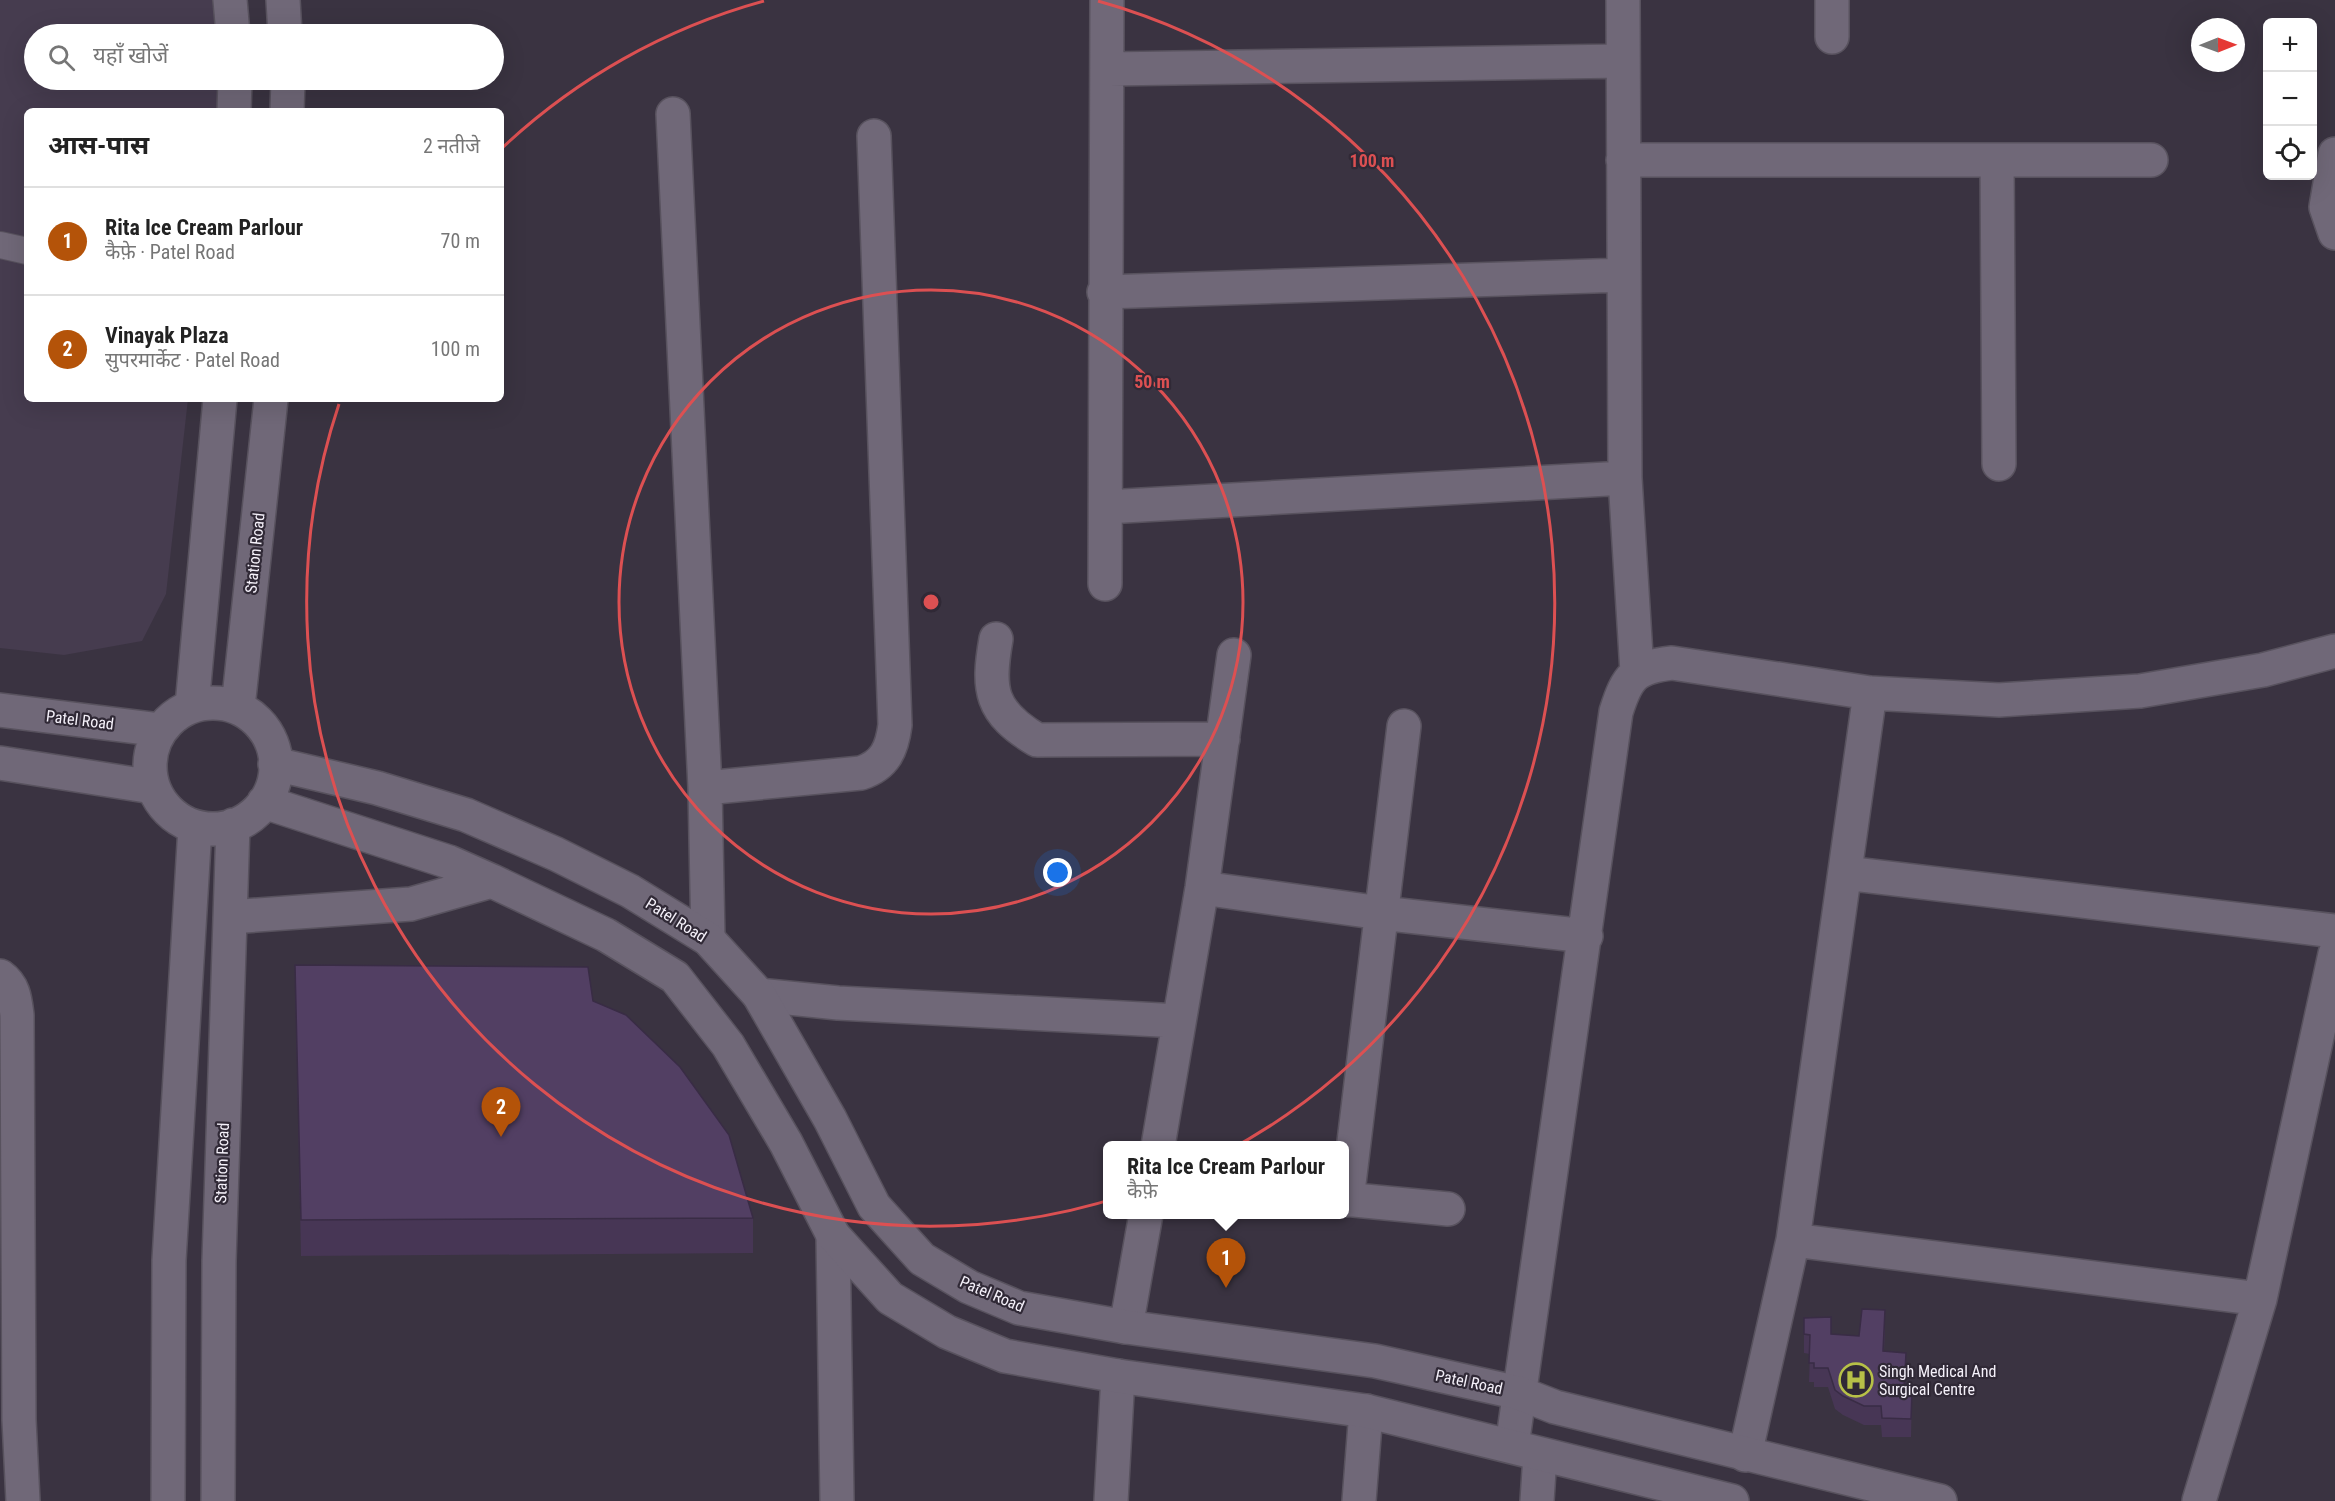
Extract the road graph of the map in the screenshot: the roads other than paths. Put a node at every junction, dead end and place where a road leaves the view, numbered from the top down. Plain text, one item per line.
1 (230, 0) edge
2 (283, 0) edge
3 (1107, 0) edge
4 (1623, 0) edge
5 (1832, 0) edge
6 (232, 24) edge
7 (284, 24) edge
8 (1832, 37) dead end
9 (1622, 60) junction
10 (1108, 69) junction
11 (235, 90) edge
12 (288, 90) edge
13 (234, 108) edge
14 (287, 108) edge
15 (673, 114) dead end
16 (874, 136) dead end
17 (2335, 154) edge
18 (1623, 160) junction
19 (1997, 160) junction
20 (2151, 160) dead end
21 (2335, 233) edge
22 (0, 245) edge
23 (24, 250) edge
24 (1624, 275) junction
25 (1104, 291) junction
26 (220, 402) edge
27 (271, 402) edge
28 (1999, 464) dead end
29 (1625, 478) junction
30 (1106, 507) junction
31 (1105, 584) dead end
32 (996, 639) dead end
33 (2335, 651) edge
34 (1234, 655) dead end
35 (1636, 672) junction
36 (1870, 693) junction
37 (192, 706) junction
38 (238, 707) junction
39 (0, 710) edge
40 (1404, 726) dead end
41 (160, 730) junction
42 (1223, 739) junction
43 (0, 763) edge
44 (275, 764) junction
45 (153, 787) junction
46 (705, 788) junction
47 (264, 802) junction
48 (233, 825) junction
49 (195, 827) junction
50 (1845, 873) junction
51 (492, 881) junction
52 (1202, 888) junction
53 (1381, 913) junction
54 (230, 917) junction
55 (2335, 932) edge
56 (1586, 936) junction
57 (708, 939) junction
58 (2335, 954) edge
59 (0, 976) edge
60 (759, 995) junction
61 (1179, 1021) junction
62 (8, 1097) edge
63 (1159, 1141) edge
64 (1349, 1174) edge
65 (1349, 1199) edge
66 (1448, 1209) dead end
67 (1145, 1219) edge
68 (833, 1235) junction
69 (1793, 1240) junction
70 (2260, 1299) junction
71 (1126, 1327) junction
72 (1118, 1377) junction
73 (1519, 1393) junction
74 (1366, 1410) junction
75 (10, 1419) edge
76 (1526, 1450) junction
77 (1745, 1455) junction
78 (23, 1501) edge
79 (168, 1501) edge
80 (218, 1501) edge
81 (837, 1501) edge
82 (1111, 1501) edge
83 (1359, 1501) edge
84 (1537, 1501) edge
85 (1732, 1501) edge
86 (1940, 1501) edge
87 (2199, 1501) edge

1 - 6 street
2 - 7 street
3 - 10 street
4 - 9 street
5 - 8 street
9 - 10 street
9 - 18 street
10 - 25 street
11 - 13 street
12 - 14 street
15 - 46 street
16 - 46 street
17 - 21 street
18 - 19 street
18 - 24 street
19 - 20 street
19 - 28 street
22 - 23 lane
24 - 25 street
24 - 29 street
25 - 30 street
26 - 37 street
27 - 38 street, Station Road
29 - 30 street
29 - 35 street
30 - 31 street
32 - 42 street
33 - 36 street
34 - 42 street
35 - 36 street
35 - 56 street
36 - 50 street
37 - 38 street
37 - 41 street
38 - 44 street
39 - 41 street, Patel Road
40 - 53 street
41 - 45 street
42 - 52 street
43 - 45 street
44 - 47 street
44 - 57 street, Patel Road
45 - 49 street
46 - 57 street
47 - 48 street
47 - 51 street
48 - 49 street
48 - 54 street, Station Road
49 - 79 street
50 - 55 street
50 - 69 street
51 - 54 street
51 - 68 street
52 - 53 street
52 - 61 street
53 - 56 street
53 - 64 street
54 - 80 street, Station Road
56 - 73 street
57 - 60 street, Patel Road
58 - 70 street
59 - 62 street
60 - 61 street
60 - 71 street, Patel Road
61 - 63 street
62 - 75 street
65 - 66 street
67 - 71 street
68 - 72 street
68 - 81 street
69 - 70 street
69 - 77 street
70 - 87 street
71 - 73 street, Patel Road
72 - 74 street
72 - 82 street
73 - 76 street
73 - 77 street, Patel Road
74 - 76 street
74 - 83 street
75 - 78 street
76 - 84 street
76 - 85 street
77 - 86 street, Patel Road

